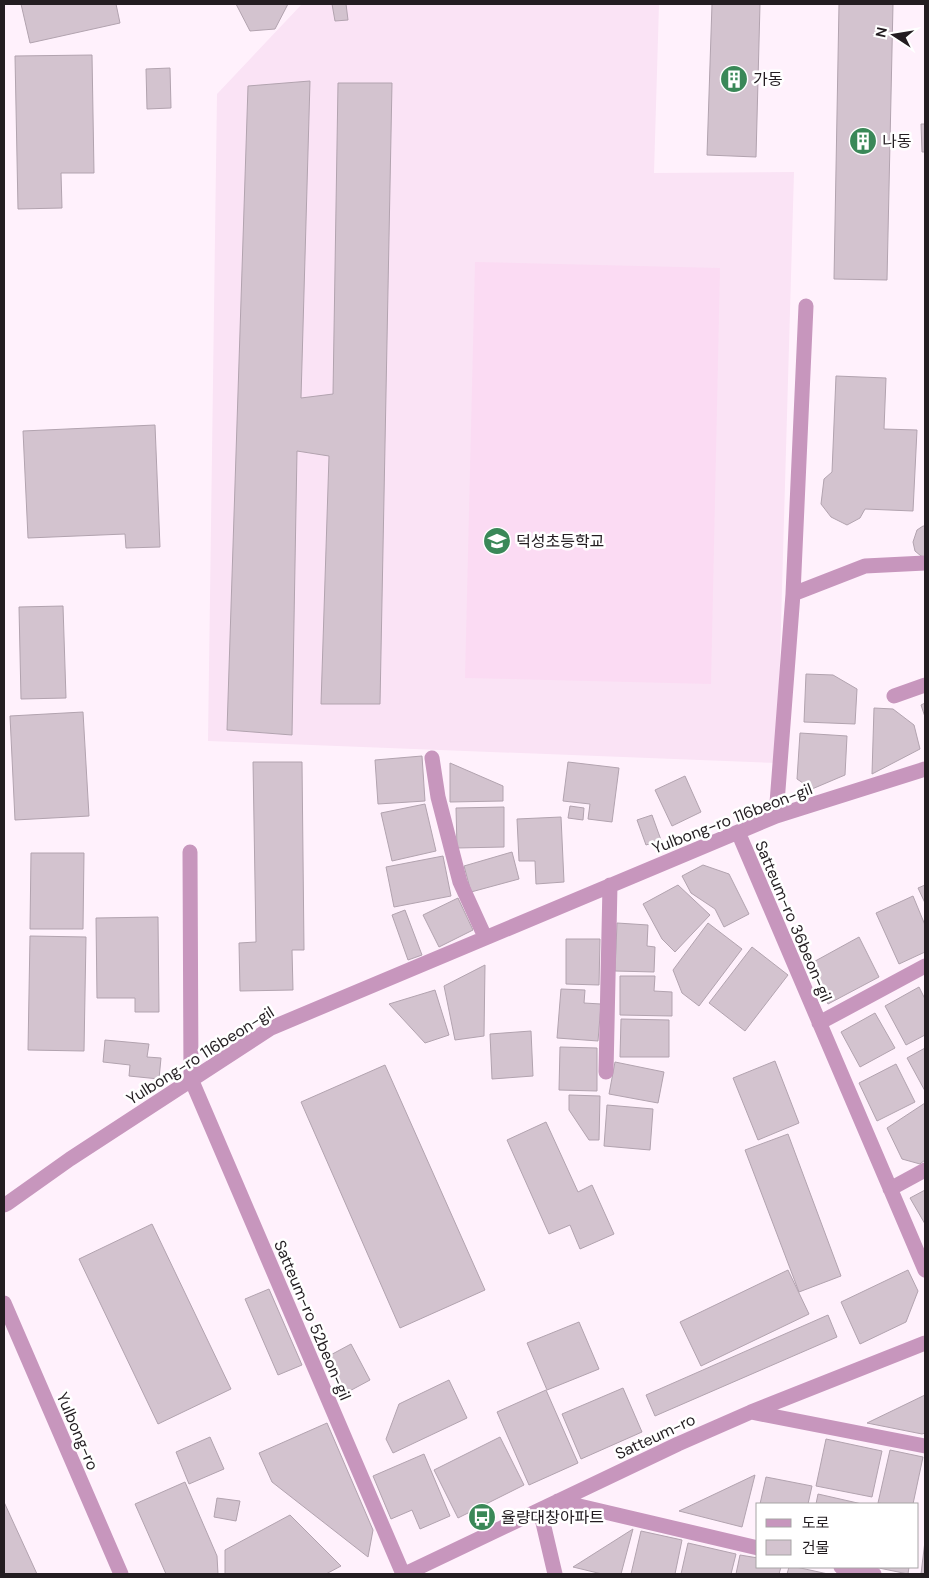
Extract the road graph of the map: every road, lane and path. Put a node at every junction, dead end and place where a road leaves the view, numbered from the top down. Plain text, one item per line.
1 (806, 306) dead end
2 (925, 563) edge
3 (793, 594) junction
4 (925, 685) edge
5 (894, 696) dead end
6 (432, 758) dead end
7 (925, 769) edge
8 (776, 816) junction
9 (738, 832) junction
10 (190, 852) dead end
11 (610, 885) junction
12 (485, 937) junction
13 (925, 966) edge
14 (819, 1023) junction
15 (606, 1072) dead end
16 (191, 1079) junction
17 (925, 1170) edge
18 (890, 1189) junction
19 (4, 1205) edge
20 (925, 1270) edge
21 (4, 1302) edge
22 (925, 1343) edge
23 (751, 1412) junction
24 (925, 1446) edge
25 (558, 1502) junction
26 (540, 1510) junction
27 (756, 1548) edge
28 (846, 1568) edge
29 (121, 1574) edge
30 (404, 1574) edge
31 (555, 1574) edge
32 (874, 1574) edge

1 - 3 street
2 - 3 street
3 - 8 street
4 - 5 street
6 - 12 street
7 - 8 street, Yulbong-ro 116beon-gil
8 - 9 street, Yulbong-ro 116beon-gil
9 - 11 street, Yulbong-ro 116beon-gil
9 - 14 street, Satteum-ro 36beon-gil
10 - 16 street
11 - 12 street, Yulbong-ro 116beon-gil
11 - 15 street
12 - 16 street, Yulbong-ro 116beon-gil
13 - 14 street, Satteum-ro 36beon-gil
14 - 18 street, Satteum-ro 36beon-gil
16 - 19 street, Yulbong-ro 116beon-gil
16 - 30 street, Satteum-ro 52beon-gil
17 - 18 street
18 - 20 street, Satteum-ro 36beon-gil
21 - 29 street, Yulbong-ro
22 - 23 street, Satteum-ro
23 - 24 street
23 - 25 street, Satteum-ro
25 - 26 street, Satteum-ro
25 - 27 street
26 - 30 street, Satteum-ro
26 - 31 street
28 - 32 street

